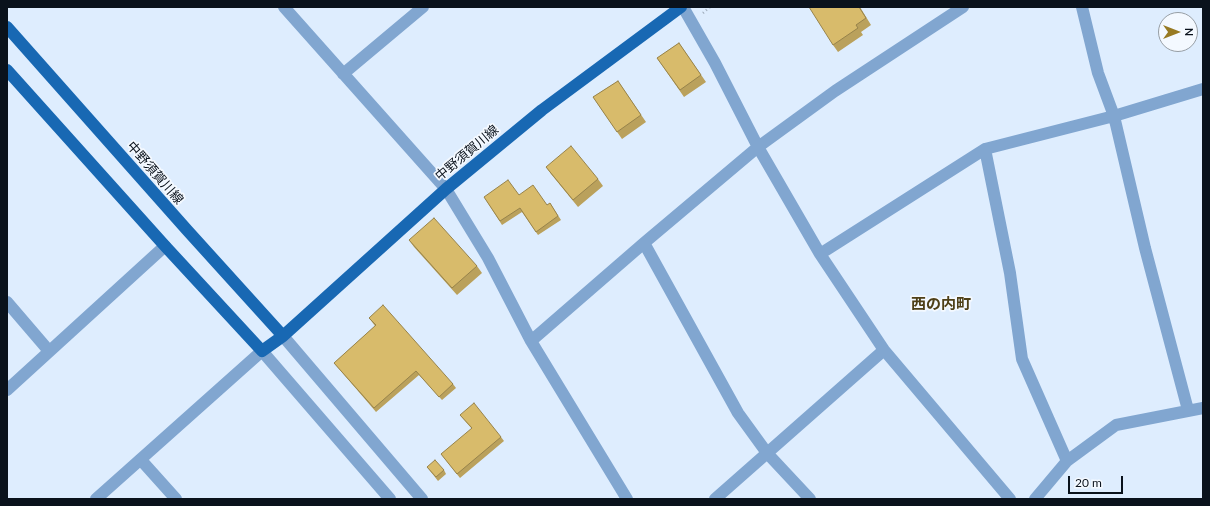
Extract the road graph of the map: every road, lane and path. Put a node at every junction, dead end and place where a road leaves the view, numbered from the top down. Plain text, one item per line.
1 (284, 7) edge
2 (423, 7) edge
3 (682, 7) edge
4 (710, 7) edge
5 (963, 7) edge
6 (1082, 7) edge
7 (701, 14) dead end
8 (7, 27) edge
9 (7, 70) edge
10 (343, 74) junction
11 (1203, 89) edge
12 (1114, 116) junction
13 (758, 147) junction
14 (985, 149) junction
15 (446, 189) junction
16 (644, 243) junction
17 (165, 246) junction
18 (820, 254) junction
19 (7, 302) edge
20 (283, 336) junction
21 (531, 341) junction
22 (884, 350) junction
23 (49, 351) junction
24 (262, 351) junction
25 (7, 390) edge
26 (1203, 408) edge
27 (1188, 410) junction
28 (767, 453) junction
29 (141, 460) junction
30 (1067, 461) junction
31 (96, 499) edge
32 (176, 499) edge
33 (390, 499) edge
34 (422, 499) edge
35 (627, 499) edge
36 (715, 499) edge
37 (810, 499) edge
38 (1010, 499) edge
39 (1035, 499) edge

1 - 10 street
2 - 10 street
3 - 13 street
3 - 15 main road, 中野須賀川線
4 - 7 path
5 - 13 street
6 - 12 street
8 - 20 main road, 中野須賀川線
9 - 17 main road
10 - 15 street
11 - 12 street
12 - 14 street
12 - 27 street
13 - 16 street
13 - 18 street
14 - 18 street
14 - 30 street
15 - 20 main road, 中野須賀川線
15 - 21 street
16 - 21 street
16 - 28 street
17 - 23 street
17 - 24 main road
18 - 22 street
19 - 23 street
20 - 24 main road, 中野須賀川線
20 - 34 street
21 - 35 street
22 - 28 street
22 - 38 street
23 - 25 street
24 - 29 street
24 - 33 street
26 - 27 street
27 - 30 street
28 - 36 street
28 - 37 street
29 - 31 street
29 - 32 street
30 - 39 street

